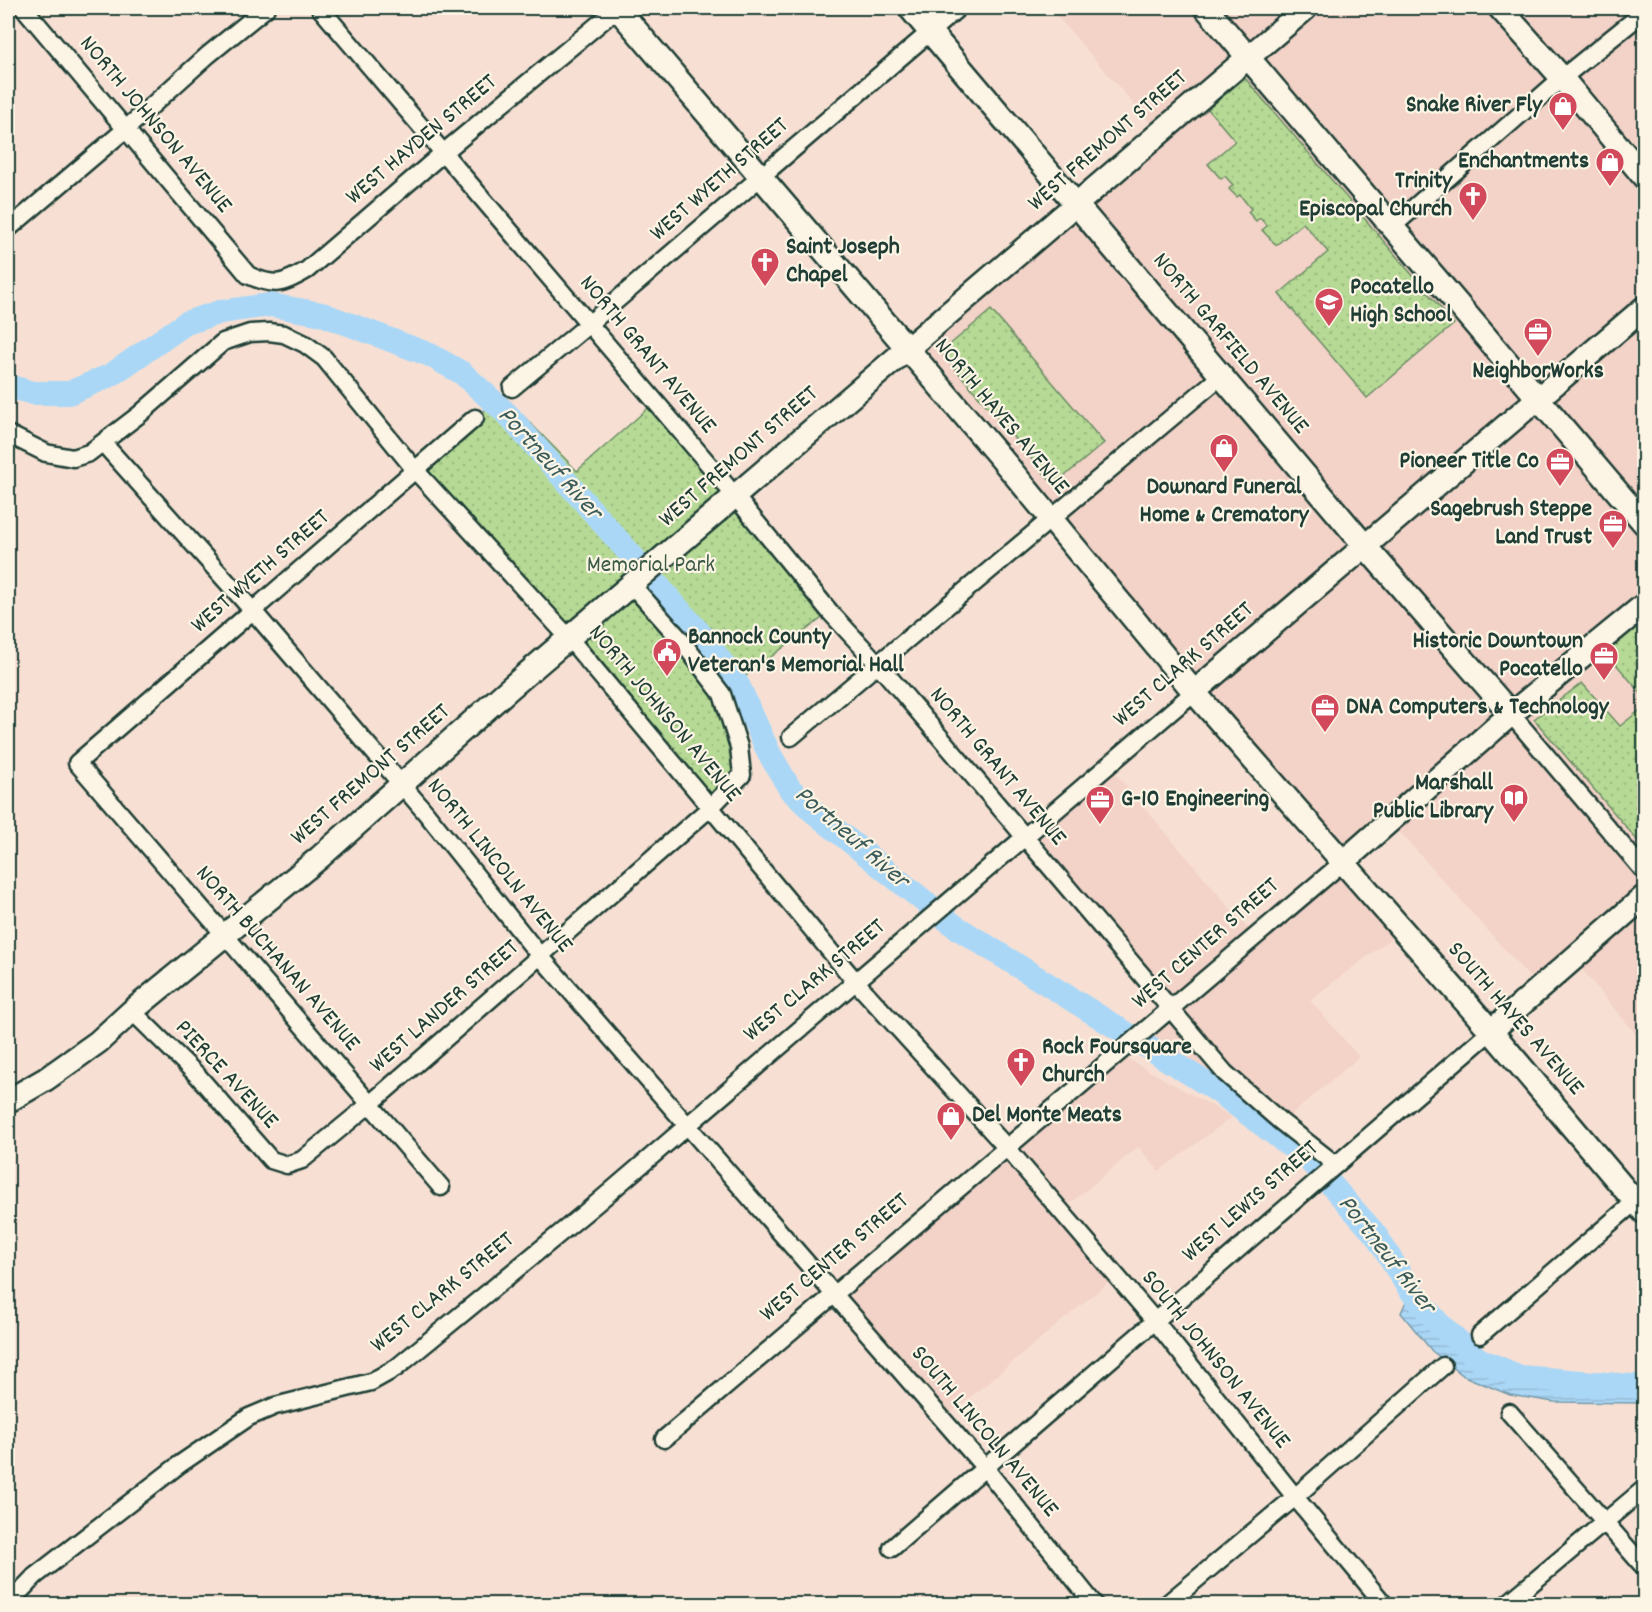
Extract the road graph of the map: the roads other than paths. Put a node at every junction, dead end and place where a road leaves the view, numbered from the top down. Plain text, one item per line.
1 (24, 8) edge
2 (266, 8) edge
3 (320, 8) edge
4 (617, 8) edge
5 (910, 8) edge
6 (958, 8) edge
7 (1206, 8) edge
8 (1306, 8) edge
9 (1500, 8) edge
10 (1644, 12) edge
11 (930, 32) junction
12 (1247, 58) junction
13 (1562, 78) junction
14 (127, 128) junction
15 (443, 153) junction
16 (760, 177) junction
17 (1644, 177) edge
18 (1076, 204) junction
19 (1393, 225) junction
20 (8, 229) edge
21 (248, 274) joint
22 (1644, 308) edge
23 (589, 324) junction
24 (908, 348) junction
25 (1221, 376) junction
26 (512, 388) dead end
27 (1539, 398) junction
28 (475, 418) dead end
29 (8, 434) edge
30 (104, 442) junction
31 (415, 470) junction
32 (735, 496) junction
33 (1050, 519) junction
34 (1644, 523) edge
35 (1365, 546) junction
36 (631, 584) junction
37 (1644, 605) edge
38 (253, 611) junction
39 (569, 638) junction
40 (878, 664) junction
41 (1194, 692) junction
42 (1511, 714) junction
43 (791, 737) dead end
44 (77, 763) joint
45 (402, 785) junction
46 (711, 807) junction
47 (1025, 837) junction
48 (1342, 863) junction
49 (1644, 871) edge
50 (1644, 897) edge
51 (226, 936) junction
52 (540, 956) junction
53 (856, 982) junction
54 (1171, 1009) junction
55 (132, 1011) junction
56 (1491, 1031) junction
57 (8, 1101) edge
58 (370, 1104) junction
59 (688, 1125) junction
60 (1007, 1148) junction
61 (287, 1165) joint
62 (1336, 1165) junction
63 (441, 1187) dead end
64 (1642, 1202) edge
65 (834, 1292) junction
66 (1155, 1321) junction
67 (1480, 1335) dead end
68 (1443, 1366) dead end
69 (1509, 1412) dead end
70 (663, 1439) dead end
71 (985, 1468) junction
72 (1644, 1489) edge
73 (1294, 1497) junction
74 (1605, 1522) junction
75 (892, 1548) dead end
76 (1644, 1567) edge
77 (8, 1605) edge
78 (1094, 1605) edge
79 (1167, 1605) edge
80 (1384, 1605) edge
81 (1507, 1605) edge

1 - 14 street, NORTH JOHNSON AVENUE
2 - 14 street
3 - 15 street, NORTH GRANT AVENUE
4 - 15 street, WEST HAYDEN STREET
4 - 16 street, NORTH HAYES AVENUE
5 - 11 street, NORTH GARFIELD AVENUE
6 - 11 street, WEST WYETH STREET
7 - 12 street
8 - 12 street, WEST FREMONT STREET
9 - 13 street
10 - 13 street
11 - 16 street, WEST WYETH STREET
11 - 18 street, NORTH GARFIELD AVENUE
12 - 18 street, WEST FREMONT STREET
12 - 19 street
13 - 17 street
13 - 19 street
14 - 20 street
14 - 21 street, NORTH JOHNSON AVENUE
15 - 21 street, WEST HAYDEN STREET
15 - 23 street, NORTH GRANT AVENUE
16 - 23 street, WEST WYETH STREET
16 - 24 street, NORTH HAYES AVENUE
18 - 24 street, WEST FREMONT STREET
18 - 25 street, NORTH GARFIELD AVENUE
19 - 27 street
22 - 27 street, WEST CLARK STREET
23 - 26 street, WEST WYETH STREET
23 - 32 street, NORTH GRANT AVENUE
24 - 32 street, WEST FREMONT STREET
24 - 33 street, NORTH HAYES AVENUE
25 - 33 street
25 - 35 street, NORTH GARFIELD AVENUE
27 - 34 street
27 - 35 street, WEST CLARK STREET
28 - 31 street, WEST WYETH STREET
29 - 30 street
30 - 31 street, NORTH JOHNSON AVENUE
30 - 38 street, NORTH LINCOLN AVENUE
31 - 38 street, WEST WYETH STREET
31 - 39 street, NORTH JOHNSON AVENUE
32 - 36 street, WEST FREMONT STREET
32 - 40 street, NORTH GRANT AVENUE
33 - 40 street
33 - 41 street, NORTH HAYES AVENUE
35 - 41 street, WEST CLARK STREET
35 - 42 street, NORTH GARFIELD AVENUE
36 - 39 street, WEST FREMONT STREET
36 - 46 street, WEST LANDER STREET
37 - 42 street, WEST CENTER STREET
38 - 44 street, WEST WYETH STREET
38 - 45 street, NORTH LINCOLN AVENUE
39 - 45 street, WEST FREMONT STREET
39 - 46 street, NORTH JOHNSON AVENUE
40 - 43 street
40 - 47 street, NORTH GRANT AVENUE
41 - 47 street, WEST CLARK STREET
41 - 48 street, NORTH HAYES AVENUE
42 - 48 street, WEST CENTER STREET
42 - 49 street
44 - 51 street, NORTH BUCHANAN AVENUE
45 - 51 street, WEST FREMONT STREET
45 - 52 street, NORTH LINCOLN AVENUE
46 - 52 street, WEST LANDER STREET
46 - 53 street, NORTH JOHNSON AVENUE
47 - 53 street, WEST CLARK STREET
47 - 54 street, NORTH GRANT AVENUE
48 - 54 street, WEST CENTER STREET
48 - 56 street, SOUTH HAYES AVENUE
50 - 56 street, WEST LEWIS STREET
51 - 55 street, WEST FREMONT STREET
51 - 58 street, NORTH BUCHANAN AVENUE
52 - 58 street, WEST LANDER STREET
52 - 59 street, NORTH LINCOLN AVENUE
53 - 59 street, WEST CLARK STREET
53 - 60 street, NORTH JOHNSON AVENUE
54 - 60 street, WEST CENTER STREET
54 - 62 street, NORTH GRANT AVENUE
55 - 57 street, WEST FREMONT STREET
55 - 61 street, PIERCE AVENUE
56 - 62 street, WEST LEWIS STREET
56 - 64 street, SOUTH HAYES AVENUE
58 - 61 street, WEST LANDER STREET
58 - 63 street, NORTH BUCHANAN AVENUE
59 - 65 street, NORTH LINCOLN AVENUE
59 - 77 street, WEST CLARK STREET
60 - 65 street, WEST CENTER STREET
60 - 66 street, SOUTH JOHNSON AVENUE
62 - 66 street, WEST LEWIS STREET
64 - 67 street
65 - 70 street, WEST CENTER STREET
65 - 71 street, SOUTH LINCOLN AVENUE
66 - 71 street, WEST LEWIS STREET
66 - 73 street, SOUTH JOHNSON AVENUE
68 - 73 street
69 - 74 street
71 - 75 street, WEST LEWIS STREET
71 - 78 street, SOUTH LINCOLN AVENUE
72 - 74 street
73 - 79 street
73 - 80 street, SOUTH JOHNSON AVENUE
74 - 76 street
74 - 81 street

